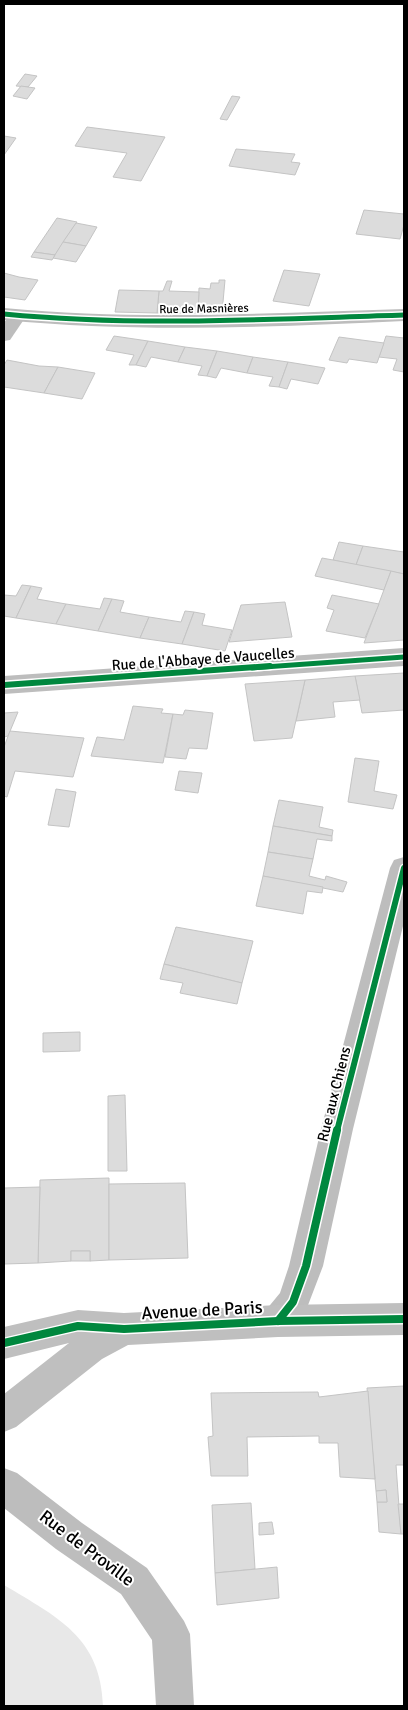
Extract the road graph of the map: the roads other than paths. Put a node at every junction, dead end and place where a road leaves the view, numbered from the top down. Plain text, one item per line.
1 (11, 314) edge
2 (404, 315) edge
3 (4, 336) edge
4 (404, 658) edge
5 (4, 685) edge
6 (404, 868) edge
7 (404, 1319) edge
8 (278, 1321) junction
9 (124, 1329) junction
10 (4, 1342) edge
11 (4, 1415) edge
12 (4, 1486) edge
13 (174, 1706) edge

1 - 2 street, Rue de Masnières
1 - 3 lane
4 - 5 street, Rue de l'Abbaye de Vaucelles
6 - 8 street, Rue aux Chiens
7 - 8 main road, Avenue de Paris
8 - 9 main road, Avenue de Paris
9 - 10 main road, Avenue de Paris
9 - 11 main road, Avenue de Paris
12 - 13 street, Rue de Proville

